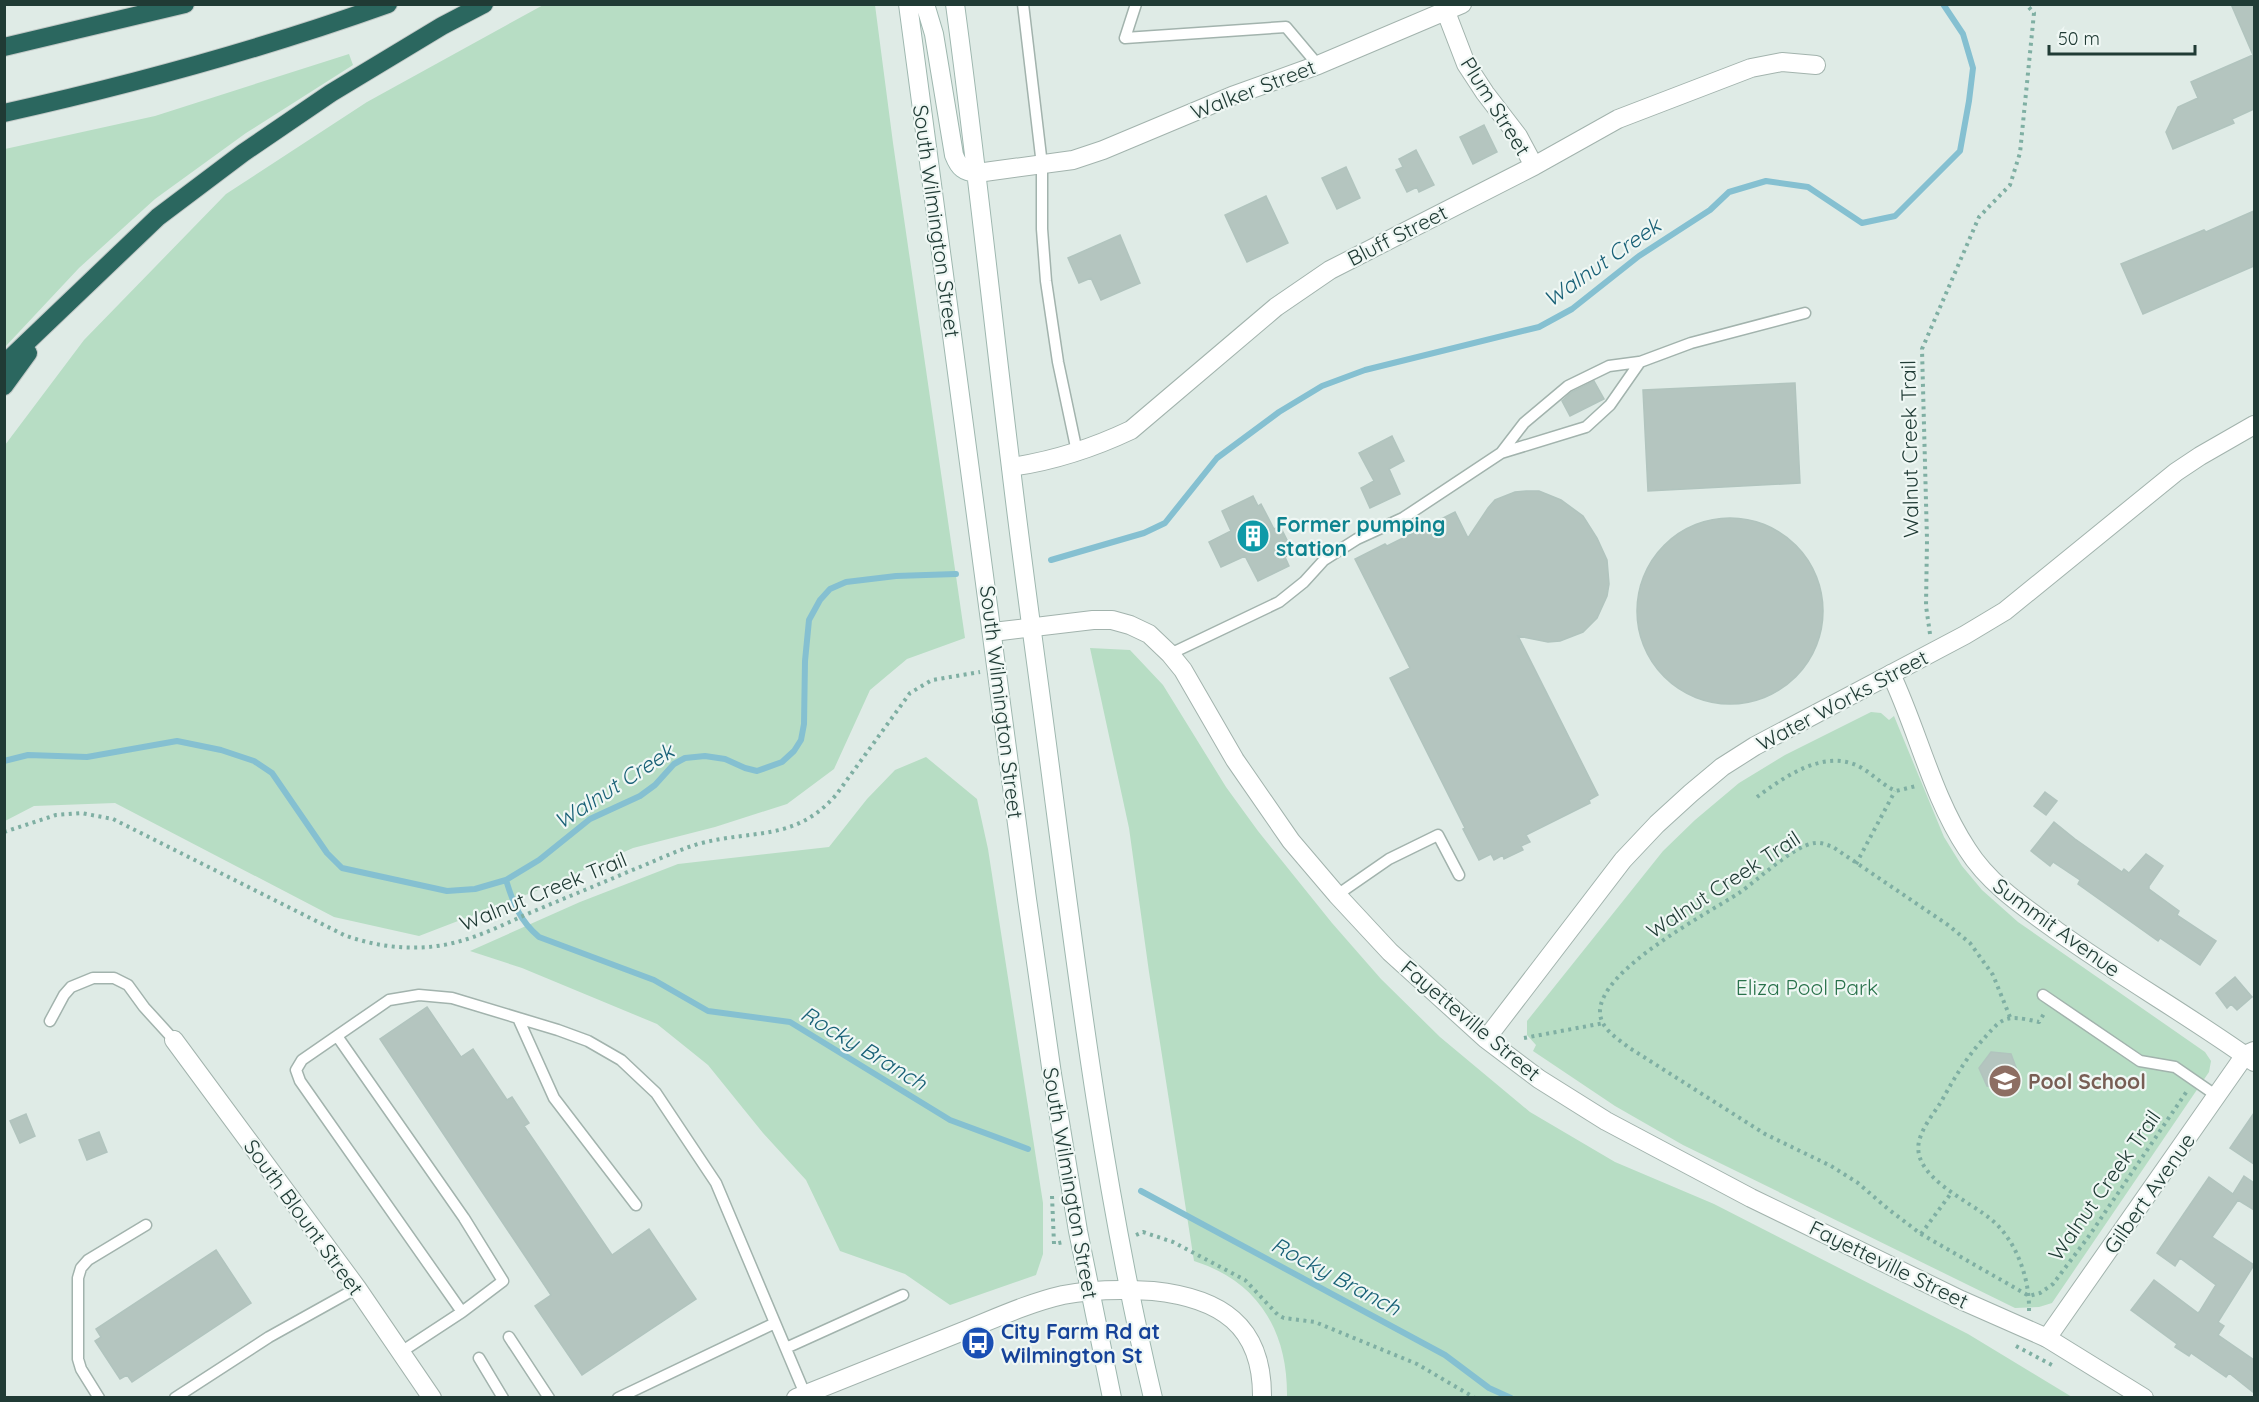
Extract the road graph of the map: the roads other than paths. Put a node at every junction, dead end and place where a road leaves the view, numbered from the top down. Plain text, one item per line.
1 (185, 4) edge
2 (388, 4) edge
3 (484, 4) edge
4 (908, 4) edge
5 (925, 4) edge
6 (955, 4) edge
7 (1023, 4) edge
8 (1136, 4) edge
9 (1454, 8) edge
10 (4, 47) edge
11 (1816, 64) dead end
12 (1318, 65) junction
13 (4, 112) edge
14 (1042, 165) junction
15 (1534, 166) junction
16 (977, 172) junction
17 (1805, 313) dead end
18 (48, 323) junction
19 (1639, 362) junction
20 (4, 364) edge
21 (4, 386) edge
22 (2254, 425) edge
23 (1077, 452) junction
24 (1501, 453) junction
25 (1011, 467) junction
26 (1032, 627) junction
27 (993, 632) junction
28 (1170, 654) junction
29 (1891, 674) junction
30 (1459, 875) dead end
31 (1338, 895) junction
32 (2047, 998) road end
33 (518, 1018) junction
34 (50, 1021) dead end
35 (337, 1036) junction
36 (1486, 1039) junction
37 (174, 1040) joint
38 (2251, 1056) edge
39 (2217, 1096) junction
40 (636, 1205) dead end
41 (146, 1225) dead end
42 (357, 1288) junction
43 (1129, 1289) junction
44 (1089, 1291) junction
45 (903, 1295) dead end
46 (462, 1312) junction
47 (775, 1323) junction
48 (509, 1336) dead end
49 (2046, 1338) junction
50 (786, 1348) junction
51 (401, 1352) junction
52 (479, 1358) dead end
53 (800, 1396) edge
54 (99, 1398) edge
55 (175, 1398) edge
56 (432, 1398) edge
57 (503, 1398) edge
58 (549, 1398) edge
59 (618, 1398) edge
60 (1112, 1398) edge
61 (1153, 1398) edge
62 (1262, 1398) edge
63 (2144, 1398) edge

1 - 10 highway
2 - 13 highway
3 - 18 highway
4 - 27 street, South Wilmington Street
5 - 16 street
6 - 16 street, South Wilmington Street
7 - 14 lane
8 - 12 lane
9 - 12 street, Walker Street
9 - 15 street, Plum Street
11 - 15 street, Bluff Street
12 - 14 street, Walker Street
14 - 16 street, Walker Street
14 - 23 lane
15 - 23 street, Bluff Street
16 - 25 street, South Wilmington Street
17 - 19 lane
18 - 20 highway
18 - 21 highway
19 - 24 lane
19 - 24 lane
22 - 29 street, Water Works Street
23 - 25 street, Bluff Street
24 - 28 lane
25 - 26 street, South Wilmington Street
26 - 27 street, Fayetteville Street
26 - 28 street, Fayetteville Street
26 - 43 street, South Wilmington Street
27 - 44 street, South Wilmington Street
28 - 31 street, Fayetteville Street
29 - 36 street, Water Works Street
29 - 38 street, Summit Avenue
30 - 31 lane
31 - 36 street, Fayetteville Street
32 - 39 lane
33 - 35 lane
33 - 40 lane
33 - 47 lane
34 - 37 lane
35 - 46 lane
35 - 46 lane
36 - 49 street, Fayetteville Street
37 - 42 street, South Blount Street
38 - 39 street, Gilbert Avenue
39 - 49 street, Gilbert Avenue
41 - 54 lane
42 - 51 street, South Blount Street
42 - 55 lane
43 - 44 street
43 - 61 street, South Wilmington Street
43 - 62 street
44 - 53 street
44 - 60 street, South Wilmington Street
45 - 50 lane
46 - 51 lane
47 - 50 lane
47 - 59 lane
48 - 58 lane
49 - 63 street, Fayetteville Street
50 - 53 lane
51 - 56 street, South Blount Street
52 - 57 lane

